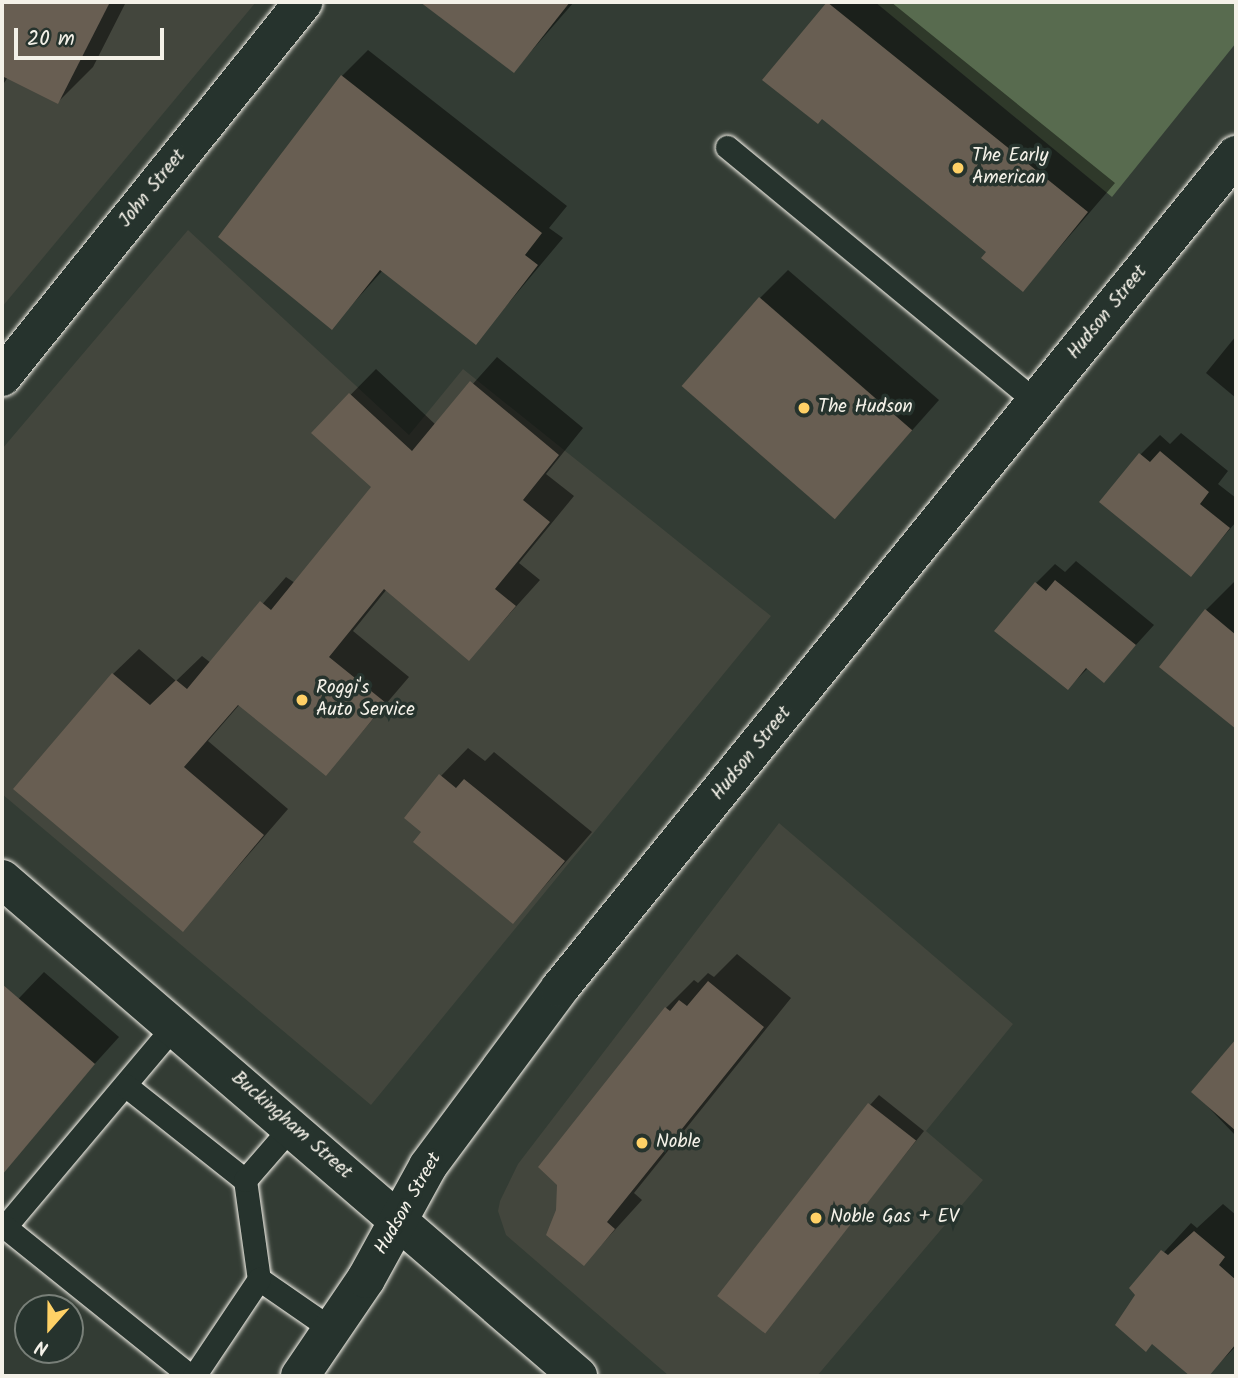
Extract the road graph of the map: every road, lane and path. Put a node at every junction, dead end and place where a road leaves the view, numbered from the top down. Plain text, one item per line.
1 (304, 2) edge
2 (727, 147) dead end
3 (1236, 155) edge
4 (2, 377) edge
5 (1036, 402) junction
6 (2, 879) edge
7 (174, 1026) junction
8 (125, 1085) junction
9 (292, 1126) junction
10 (245, 1180) junction
11 (398, 1222) junction
12 (259, 1279) junction
13 (334, 1331) junction
14 (192, 1376) edge
15 (300, 1376) edge
16 (578, 1376) edge

1 - 4 street, John Street
2 - 5 lane
3 - 5 street, Hudson Street
5 - 11 street, Hudson Street
6 - 7 street, Buckingham Street
7 - 8 lane
7 - 9 street, Buckingham Street
8 - 10 lane
8 - 14 lane
9 - 10 lane
9 - 11 street, Buckingham Street
10 - 12 lane
11 - 13 street, Hudson Street
11 - 16 street, Buckingham Street
12 - 13 lane
12 - 14 lane
13 - 15 street, Hudson Street

